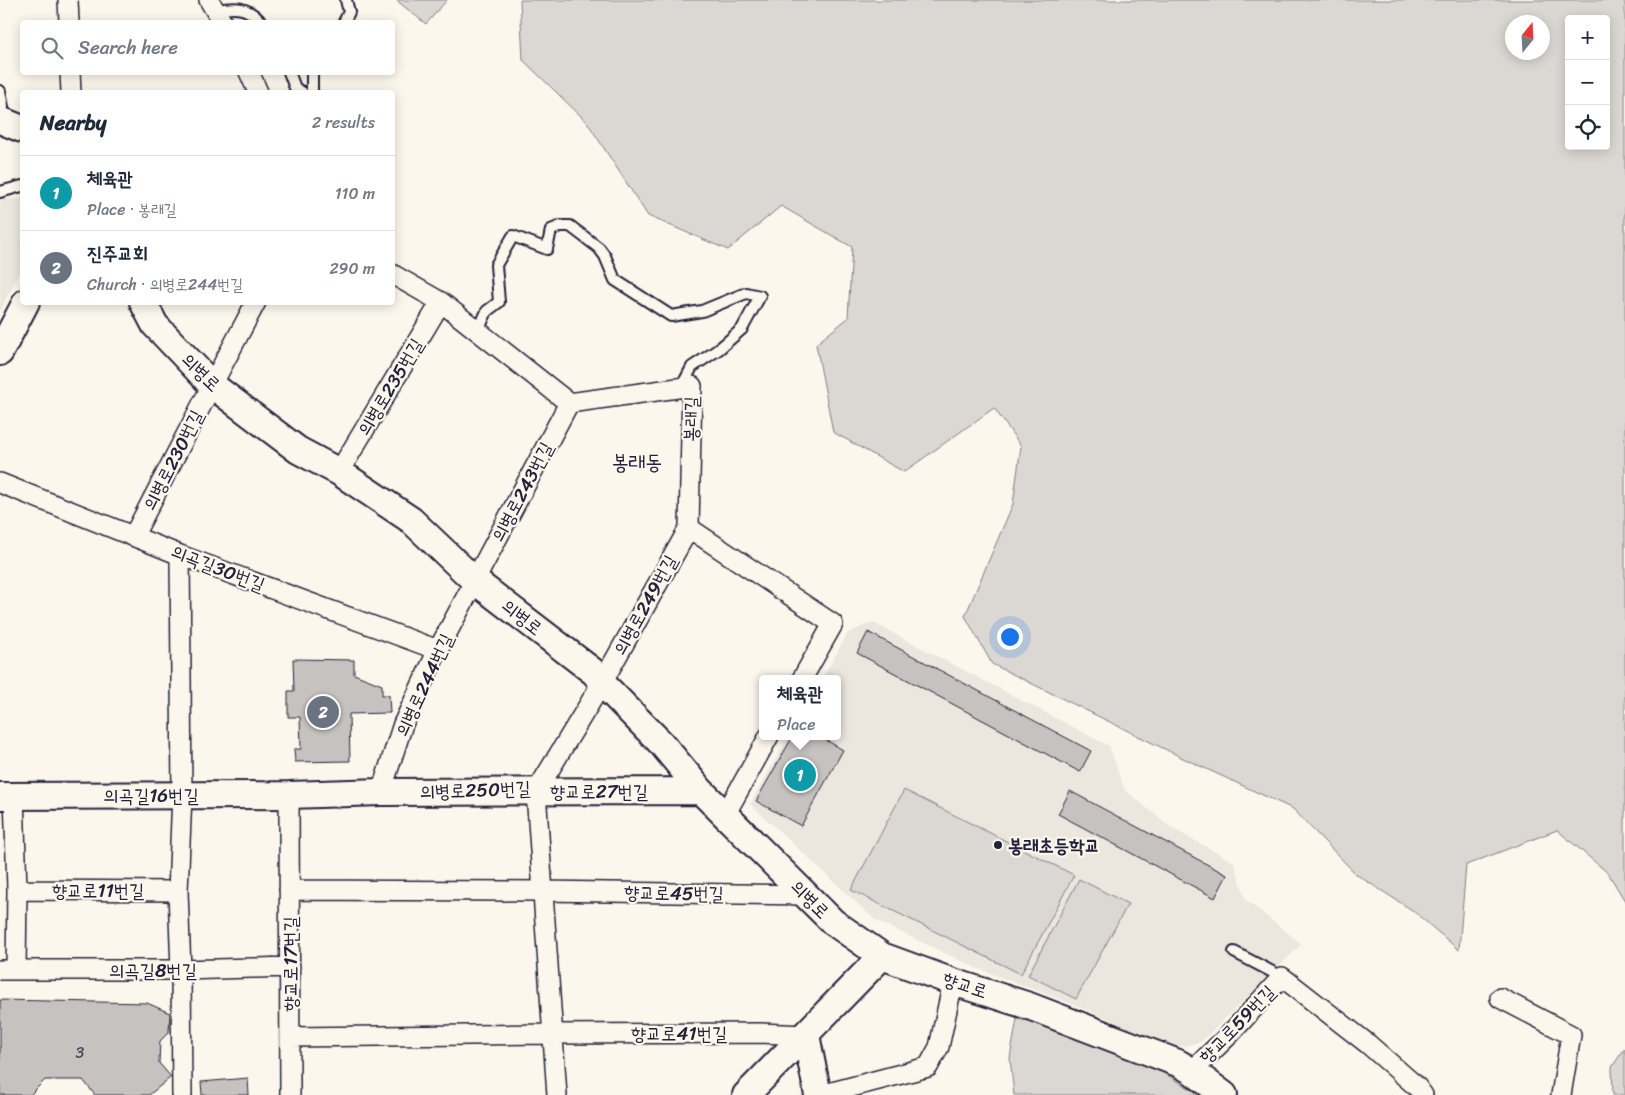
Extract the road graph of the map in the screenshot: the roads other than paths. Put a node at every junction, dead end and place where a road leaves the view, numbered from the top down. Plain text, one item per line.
1 (68, 0) edge
2 (346, 0) edge
3 (215, 11) edge
4 (69, 20) edge
5 (259, 20) edge
6 (345, 20) edge
7 (70, 75) edge
8 (250, 75) edge
9 (290, 75) edge
10 (312, 75) edge
11 (71, 90) edge
12 (257, 90) edge
13 (298, 90) edge
14 (312, 90) edge
15 (0, 91) edge
16 (0, 112) edge
17 (0, 120) edge
18 (20, 128) edge
19 (20, 187) edge
20 (0, 192) edge
21 (395, 276) edge
22 (441, 302) junction
23 (24, 305) edge
24 (144, 305) edge
25 (254, 305) edge
26 (478, 331) junction
27 (0, 352) edge
28 (212, 385) junction
29 (681, 388) junction
30 (569, 403) junction
31 (339, 472) junction
32 (0, 483) edge
33 (689, 528) junction
34 (134, 536) junction
35 (180, 555) junction
36 (475, 580) junction
37 (438, 650) junction
38 (804, 675) edge
39 (602, 683) junction
40 (767, 740) edge
41 (701, 791) junction
42 (381, 792) junction
43 (536, 792) junction
44 (182, 795) junction
45 (289, 795) junction
46 (7, 796) edge
47 (725, 815) junction
48 (18, 890) junction
49 (289, 890) junction
50 (178, 891) junction
51 (543, 891) junction
52 (805, 895) junction
53 (1234, 952) dead end
54 (882, 956) junction
55 (290, 967) junction
56 (8, 970) edge
57 (180, 970) junction
58 (1282, 977) junction
59 (953, 982) junction
60 (1500, 998) dead end
61 (552, 1034) junction
62 (806, 1035) junction
63 (290, 1037) junction
64 (1192, 1071) junction
65 (182, 1095) edge
66 (290, 1095) edge
67 (556, 1095) edge
68 (746, 1095) edge
69 (820, 1095) edge
70 (1224, 1095) edge
71 (1424, 1095) edge
72 (1561, 1095) edge

1 - 4 street
2 - 6 lane
3 - 5 lane
7 - 11 street
8 - 12 street
9 - 13 lane
10 - 14 lane
15 - 16 lane
17 - 18 street
19 - 20 lane
21 - 22 street
22 - 26 street
22 - 31 street, 의병로235번길
23 - 27 street
24 - 28 street, 의병로
25 - 28 street, 의병로230번길
26 - 29 lane
26 - 30 street
28 - 31 street, 의병로
28 - 34 street, 의병로230번길
29 - 30 street, 봉래길
29 - 33 street, 봉래길
30 - 36 street, 의병로243번길
31 - 36 street, 의병로
32 - 34 street, 의곡길30번길
33 - 38 street
33 - 39 street, 의병로249번길
34 - 35 street, 의곡길30번길
35 - 37 street, 의곡길30번길
35 - 44 street
36 - 37 street, 의병로244번길
36 - 39 street, 의병로
37 - 42 street, 의병로244번길
39 - 41 street, 의병로
39 - 43 street, 의병로250번길
40 - 47 street
41 - 43 street, 향교로27번길
41 - 47 street, 의병로
42 - 43 street, 의병로250번길
42 - 45 street, 의병로250번길
43 - 51 street, 향교로27번길
44 - 45 street, 의곡길16번길
44 - 46 street, 의곡길16번길
44 - 50 street
45 - 49 street, 향교로17번길
46 - 48 street, 의곡길16번길
47 - 52 street, 의병로
48 - 50 street, 향교로11번길
48 - 56 street, 의곡길8번길
49 - 51 street, 향교로17번길
49 - 55 street, 향교로17번길
50 - 57 street
51 - 52 street, 향교로45번길
51 - 61 street, 향교로27번길
52 - 54 street, 의병로
53 - 58 lane
54 - 59 street, 향교로
54 - 62 street
55 - 57 street, 의곡길8번길
55 - 63 street, 향교로17번길
56 - 57 street, 의곡길8번길
57 - 65 street
58 - 64 street, 향교로59번길
58 - 71 street
59 - 64 street, 향교로
59 - 69 street
60 - 72 street
61 - 62 street, 향교로41번길
61 - 63 street, 향교로17번길
61 - 67 street, 향교로27번길
62 - 68 street
62 - 69 street
63 - 66 street, 향교로17번길
64 - 70 street, 향교로

